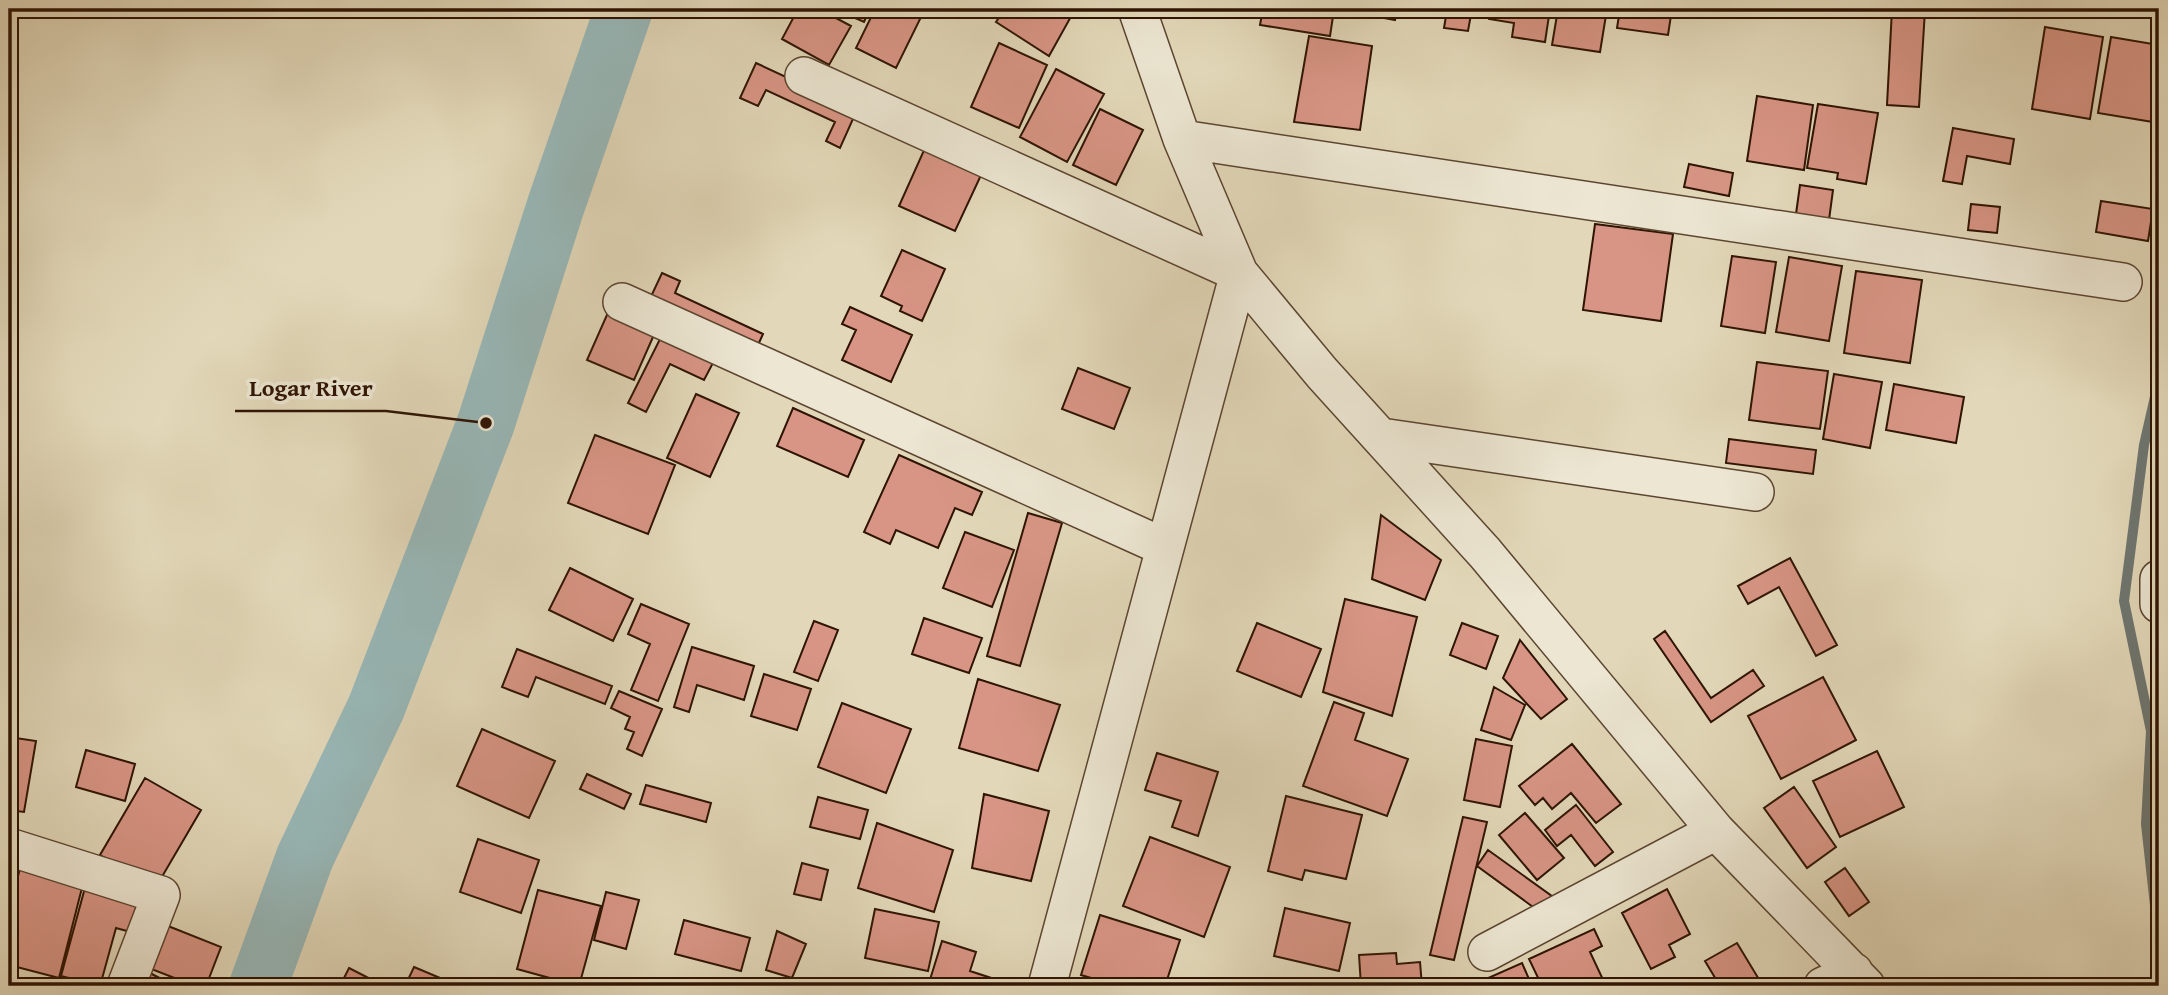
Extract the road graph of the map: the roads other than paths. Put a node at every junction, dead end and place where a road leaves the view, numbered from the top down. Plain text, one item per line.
1 (1137, 9) edge
2 (804, 76) dead end
3 (1182, 139) junction
4 (1238, 273) junction
5 (2123, 282) dead end
6 (622, 303) dead end
7 (1381, 437) junction
8 (1755, 492) dead end
9 (1164, 547) junction
10 (2159, 579) edge
11 (2159, 604) edge
12 (1716, 831) junction
13 (9, 847) edge
14 (1487, 952) dead end
15 (1848, 981) edge
16 (126, 986) edge
17 (1047, 986) edge

1 - 3 street
2 - 4 street
3 - 4 street
3 - 5 street
4 - 7 street
4 - 9 street
6 - 9 street
7 - 8 street
7 - 12 street
9 - 17 street
10 - 11 street
12 - 14 street
12 - 15 street
13 - 16 street

